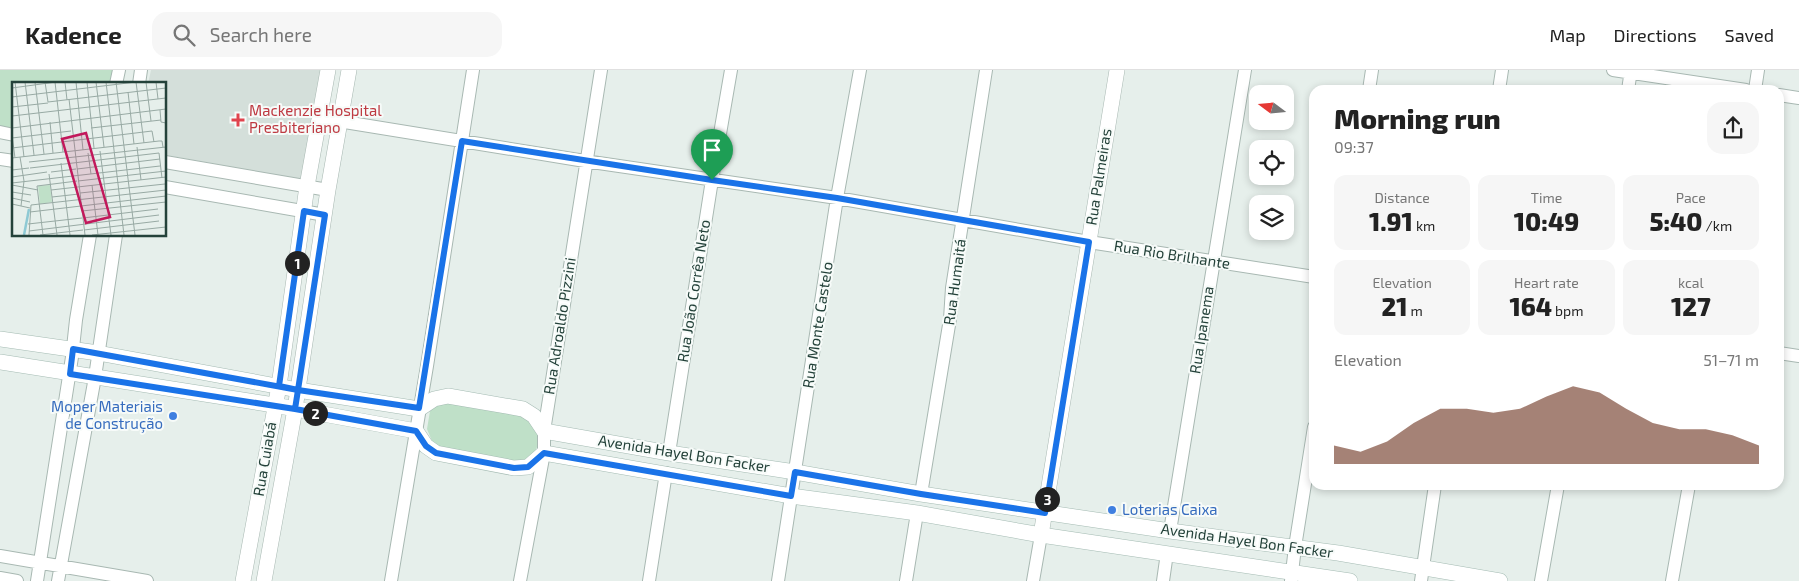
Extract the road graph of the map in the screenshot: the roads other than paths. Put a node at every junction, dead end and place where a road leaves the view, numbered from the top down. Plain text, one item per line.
1 (328, 70) edge
2 (349, 70) edge
3 (473, 70) edge
4 (600, 70) edge
5 (731, 70) edge
6 (860, 70) edge
7 (986, 70) edge
8 (1117, 70) edge
9 (1245, 70) edge
10 (1372, 70) edge
11 (1502, 70) edge
12 (1613, 70) edge
13 (1758, 70) edge
14 (1631, 71) edge
15 (1370, 85) edge
16 (1500, 85) edge
17 (1629, 85) edge
18 (1716, 85) edge
19 (1756, 85) edge
20 (1784, 96) edge
21 (1799, 98) edge
22 (320, 118) junction
23 (341, 122) junction
24 (462, 141) junction
25 (585, 161) junction
26 (166, 162) edge
27 (712, 180) junction
28 (307, 186) junction
29 (166, 187) edge
30 (328, 190) junction
31 (837, 198) junction
32 (304, 211) junction
33 (325, 215) junction
34 (963, 220) junction
35 (90, 236) edge
36 (116, 236) edge
37 (1089, 242) junction
38 (1213, 261) junction
39 (297, 262) junction
40 (318, 265) junction
41 (1309, 276) edge
42 (0, 339) edge
43 (73, 349) junction
44 (98, 353) junction
45 (1784, 353) edge
46 (1799, 356) edge
47 (0, 362) edge
48 (70, 374) junction
49 (95, 377) junction
50 (279, 386) junction
51 (298, 390) junction
52 (274, 405) junction
53 (419, 408) junction
54 (295, 409) junction
55 (416, 431) junction
56 (544, 431) junction
57 (544, 453) junction
58 (669, 453) junction
59 (1309, 459) edge
60 (795, 472) junction
61 (666, 473) junction
62 (1434, 490) edge
63 (1557, 490) edge
64 (1687, 490) edge
65 (921, 494) junction
66 (791, 496) junction
67 (918, 513) junction
68 (1045, 513) junction
69 (1170, 531) junction
70 (1041, 535) junction
71 (1295, 547) junction
72 (1167, 553) junction
73 (0, 556) edge
74 (39, 563) junction
75 (60, 566) junction
76 (1422, 574) edge
77 (1292, 576) edge
78 (0, 578) edge
79 (17, 581) edge
80 (37, 581) edge
81 (58, 581) edge
82 (147, 581) edge
83 (243, 581) edge
84 (264, 581) edge
85 (391, 581) edge
86 (520, 581) edge
87 (649, 581) edge
88 (778, 581) edge
89 (906, 581) edge
90 (1033, 581) edge
91 (1163, 581) edge
92 (1350, 581) edge
93 (1500, 581) edge
94 (1541, 581) edge
95 (1672, 581) edge

1 - 22 main road, Rua Cuiabá
2 - 23 main road, Rua Cuiabá
3 - 24 street
4 - 25 street, Rua Adroaldo Pizzini
5 - 27 street, Rua João Corrêa Neto
6 - 31 street, Rua Monte Castelo
7 - 34 street, Rua Humaitá
8 - 37 main road, Rua Palmeiras
9 - 38 street, Rua Ipanema
10 - 15 street
11 - 16 street
12 - 14 street
13 - 19 street
14 - 17 street
14 - 18 street
20 - 21 street
22 - 23 street, Rua Rio Brilhante
22 - 28 main road, Rua Cuiabá
23 - 24 street, Rua Rio Brilhante
23 - 30 main road, Rua Cuiabá
24 - 25 street, Rua Rio Brilhante
24 - 53 street
25 - 27 street, Rua Rio Brilhante
25 - 56 street, Rua Adroaldo Pizzini
26 - 28 street
27 - 31 street, Rua Rio Brilhante
27 - 58 street, Rua João Corrêa Neto
28 - 30 street
28 - 32 main road, Rua Cuiabá
29 - 32 street
30 - 33 main road, Rua Cuiabá
31 - 34 street, Rua Rio Brilhante
31 - 60 street, Rua Monte Castelo
32 - 33 street
32 - 39 main road, Rua Cuiabá
33 - 40 main road, Rua Cuiabá
34 - 37 street, Rua Rio Brilhante
34 - 65 street, Rua Humaitá
35 - 43 street
36 - 44 street
37 - 38 street, Rua Rio Brilhante
37 - 68 main road, Rua Palmeiras
38 - 41 street, Rua Rio Brilhante
38 - 69 street, Rua Ipanema
39 - 40 main road
39 - 50 main road, Rua Cuiabá
40 - 51 main road, Rua Cuiabá
42 - 43 main road
43 - 44 main road
43 - 48 street
44 - 49 street
44 - 50 main road
45 - 46 street
47 - 48 main road
48 - 49 main road
48 - 74 street
49 - 52 main road
49 - 75 street
50 - 51 main road
50 - 52 main road, Rua Cuiabá
51 - 53 main road
51 - 54 main road, Rua Cuiabá
52 - 54 main road
52 - 83 main road, Rua Cuiabá
53 - 55 street
53 - 56 main road
54 - 55 main road
54 - 84 main road, Rua Cuiabá
55 - 57 main road
55 - 85 street
56 - 57 street, Rua Adroaldo Pizzini
56 - 58 main road, Avenida Hayel Bon Facker
57 - 61 main road, Avenida Hayel Bon Facker
57 - 86 street, Rua Adroaldo Pizzini
58 - 60 main road, Avenida Hayel Bon Facker
59 - 71 street
60 - 65 main road, Avenida Hayel Bon Facker
60 - 66 street, Rua Monte Castelo
61 - 66 main road, Avenida Hayel Bon Facker
61 - 87 street
62 - 76 street
63 - 94 street
64 - 95 street
65 - 68 main road, Avenida Hayel Bon Facker
66 - 67 main road, Avenida Hayel Bon Facker
66 - 88 street, Rua Monte Castelo
67 - 70 main road, Avenida Hayel Bon Facker
67 - 89 street
68 - 69 main road, Avenida Hayel Bon Facker
68 - 70 main road, Rua Palmeiras
69 - 71 main road, Avenida Hayel Bon Facker
70 - 72 main road, Avenida Hayel Bon Facker
70 - 90 street, Rua Palmeiras
71 - 76 main road, Avenida Hayel Bon Facker
71 - 77 street
72 - 77 main road, Avenida Hayel Bon Facker
72 - 91 street
73 - 74 street
74 - 75 street
74 - 80 street
75 - 81 street
75 - 82 street
76 - 93 main road, Avenida Hayel Bon Facker
77 - 92 main road, Avenida Hayel Bon Facker
78 - 79 street

